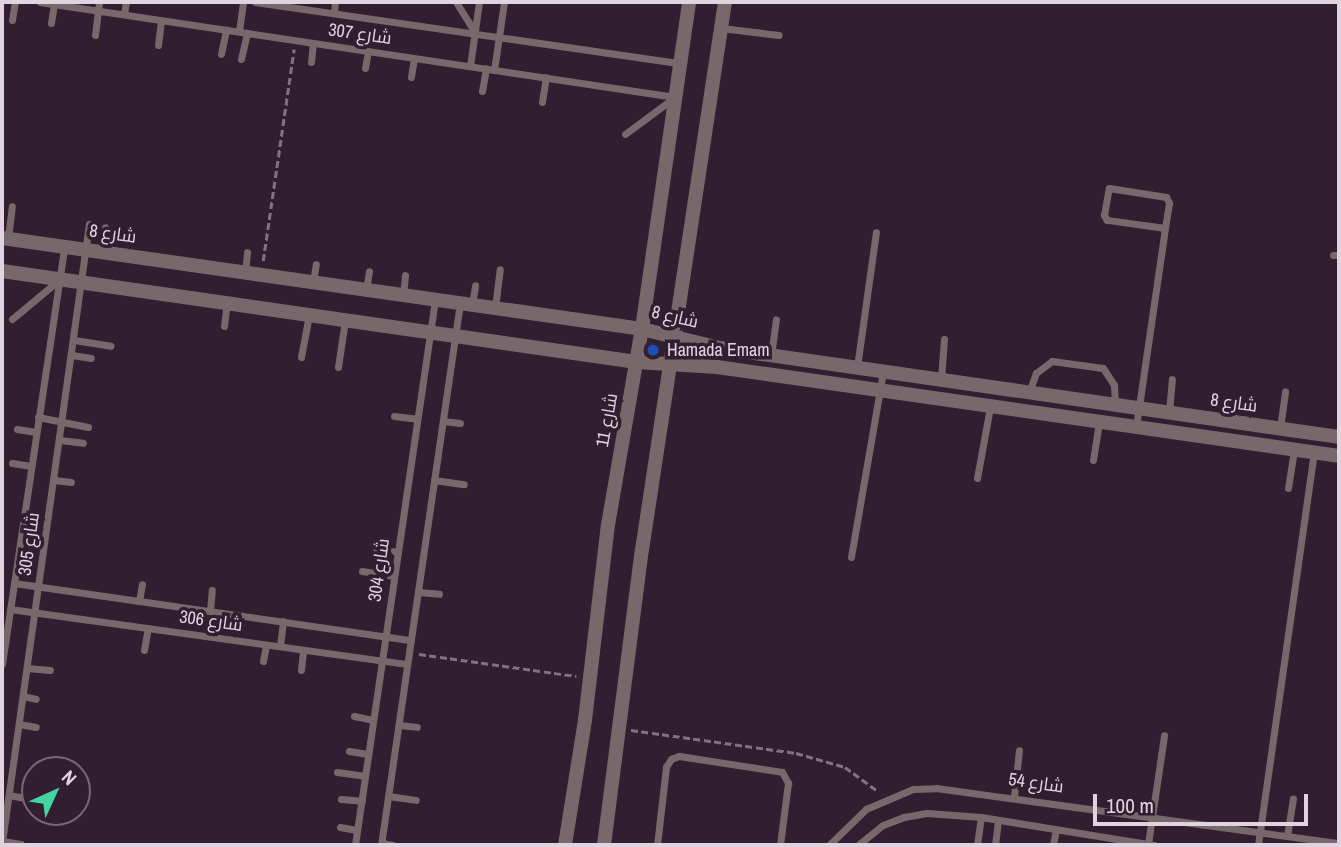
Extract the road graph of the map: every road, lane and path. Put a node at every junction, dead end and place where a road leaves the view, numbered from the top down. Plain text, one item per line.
1 (15, 2) edge
2 (40, 2) edge
3 (126, 2) edge
4 (243, 2) edge
5 (256, 2) edge
6 (335, 2) edge
7 (456, 2) edge
8 (480, 2) edge
9 (504, 2) edge
10 (690, 2) edge
11 (725, 2) edge
12 (267, 3) edge
13 (54, 4) junction
14 (99, 6) edge
15 (334, 13) junction
16 (124, 14) junction
17 (12, 20) dead end
18 (161, 20) junction
19 (51, 23) dead end
20 (721, 28) junction
21 (226, 30) junction
22 (243, 32) junction
23 (475, 33) junction
24 (95, 35) dead end
25 (779, 36) dead end
26 (499, 37) junction
27 (295, 40) junction
28 (313, 43) junction
29 (158, 45) dead end
30 (368, 51) junction
31 (221, 54) dead end
32 (414, 58) junction
33 (242, 59) dead end
34 (311, 62) dead end
35 (680, 63) junction
36 (470, 66) junction
37 (365, 68) dead end
38 (490, 69) junction
39 (411, 77) dead end
40 (547, 78) junction
41 (482, 91) dead end
42 (675, 96) junction
43 (542, 102) dead end
44 (625, 134) dead end
45 (12, 206) dead end
46 (89, 224) dead end
47 (105, 227) dead end
48 (1165, 228) junction
49 (876, 232) dead end
50 (5, 239) edge
51 (64, 247) junction
52 (87, 250) junction
53 (247, 252) dead end
54 (102, 253) junction
55 (316, 264) dead end
56 (500, 270) dead end
57 (2, 271) edge
58 (369, 271) dead end
59 (245, 272) junction
60 (261, 275) junction
61 (405, 275) dead end
62 (59, 279) junction
63 (313, 282) junction
64 (82, 283) junction
65 (475, 285) dead end
66 (366, 290) junction
67 (403, 295) junction
68 (435, 299) junction
69 (228, 303) junction
70 (466, 304) junction
71 (495, 308) junction
72 (309, 315) junction
73 (12, 319) dead end
74 (345, 320) junction
75 (776, 320) dead end
76 (224, 326) dead end
77 (642, 329) junction
78 (430, 332) junction
79 (455, 336) junction
80 (675, 336) junction
81 (944, 339) dead end
82 (74, 340) junction
83 (111, 346) dead end
84 (72, 355) junction
85 (771, 355) junction
86 (301, 357) dead end
87 (91, 358) dead end
88 (637, 362) junction
89 (670, 365) junction
90 (338, 367) dead end
91 (857, 368) junction
92 (883, 371) junction
93 (1172, 379) dead end
94 (941, 380) junction
95 (880, 390) junction
96 (1285, 391) dead end
97 (1029, 393) junction
98 (1115, 405) junction
99 (990, 406) junction
100 (1139, 408) junction
101 (1169, 413) junction
102 (394, 416) dead end
103 (38, 417) junction
104 (417, 419) junction
105 (443, 421) junction
106 (62, 422) junction
107 (1099, 422) junction
108 (460, 423) dead end
109 (88, 426) dead end
110 (1136, 427) junction
111 (17, 429) dead end
112 (1280, 429) junction
113 (36, 432) junction
114 (1339, 437) edge
115 (60, 440) junction
116 (83, 443) dead end
117 (1294, 450) junction
118 (1339, 452) edge
119 (1314, 453) junction
120 (1093, 460) dead end
121 (12, 463) dead end
122 (31, 466) junction
123 (977, 478) dead end
124 (54, 480) junction
125 (434, 480) junction
126 (71, 482) dead end
127 (464, 484) dead end
128 (1288, 488) dead end
129 (376, 549) dead end
130 (397, 552) junction
131 (851, 557) dead end
132 (362, 571) dead end
133 (393, 576) junction
134 (14, 583) junction
135 (142, 584) dead end
136 (38, 587) junction
137 (212, 590) dead end
138 (418, 592) junction
139 (439, 594) dead end
140 (139, 601) junction
141 (10, 609) junction
142 (210, 611) junction
143 (35, 612) junction
144 (283, 621) junction
145 (5, 622) edge
146 (148, 628) junction
147 (385, 636) junction
148 (411, 639) junction
149 (266, 645) junction
150 (280, 646) junction
151 (303, 649) junction
152 (144, 650) dead end
153 (409, 653) junction
154 (263, 661) dead end
155 (382, 661) junction
156 (2, 664) edge
157 (408, 664) junction
158 (27, 668) junction
159 (50, 670) dead end
160 (300, 670) dead end
161 (590, 678) junction
162 (23, 696) junction
163 (36, 699) dead end
164 (354, 716) dead end
165 (373, 720) junction
166 (19, 724) junction
167 (399, 725) junction
168 (36, 727) dead end
169 (417, 727) dead end
170 (619, 729) junction
171 (1164, 735) dead end
172 (1019, 750) dead end
173 (349, 751) dead end
174 (368, 754) junction
175 (337, 772) dead end
176 (365, 776) junction
177 (9, 795) junction
178 (388, 796) junction
179 (1014, 796) junction
180 (21, 797) edge
181 (887, 798) junction
182 (1293, 798) dead end
183 (341, 799) dead end
184 (416, 800) dead end
185 (362, 801) junction
186 (1152, 816) junction
187 (981, 817) junction
188 (998, 820) junction
189 (340, 827) dead end
190 (357, 830) junction
191 (1056, 830) junction
192 (1260, 832) junction
193 (1287, 836) junction
194 (2, 841) edge
195 (1127, 843) edge
196 (1339, 843) edge
197 (21, 844) edge
198 (381, 844) edge
199 (355, 845) edge
200 (393, 845) edge
201 (565, 845) edge
202 (604, 845) edge
203 (657, 845) edge
204 (780, 845) edge
205 (828, 845) edge
206 (858, 845) edge
207 (977, 845) edge
208 (995, 845) edge
209 (1053, 845) edge
210 (1151, 845) edge
211 (1258, 845) edge

1 - 17 lane
2 - 13 lane, شارع 307
3 - 16 lane
4 - 22 lane
5 - 12 lane, شارع 307
6 - 15 lane
7 - 23 lane
8 - 23 lane
9 - 26 lane
10 - 35 street, شارع 11
11 - 20 street
12 - 15 lane, شارع 307
13 - 14 lane, شارع 307
13 - 19 lane
14 - 16 lane, شارع 307
14 - 24 lane
15 - 23 lane, شارع 307
16 - 18 lane, شارع 307
18 - 21 lane, شارع 307
18 - 29 lane
20 - 25 lane
20 - 80 street
21 - 22 lane, شارع 307
21 - 31 lane
22 - 27 lane, شارع 307
22 - 33 lane
23 - 26 lane, شارع 307
23 - 36 lane
26 - 35 lane, شارع 307
26 - 38 lane
27 - 28 lane, شارع 307
27 - 60 path
28 - 30 lane, شارع 307
28 - 34 lane
30 - 32 lane, شارع 307
30 - 37 lane
32 - 36 lane, شارع 307
32 - 39 lane
35 - 42 street, شارع 11
36 - 38 lane, شارع 307
38 - 40 lane, شارع 307
38 - 41 lane
40 - 42 lane, شارع 307
40 - 43 lane
42 - 44 lane
42 - 77 street, شارع 11
45 - 50 lane
46 - 52 lane, شارع 305
47 - 54 lane
48 - 48 lane
48 - 100 lane
49 - 91 lane
50 - 51 street, شارع 8
51 - 52 street, شارع 8
51 - 62 lane, شارع 305
52 - 54 street, شارع 8
52 - 64 lane, شارع 305
53 - 59 lane
54 - 59 street, شارع 8
55 - 63 lane
56 - 71 lane
57 - 62 street
58 - 66 lane
59 - 60 street, شارع 8
60 - 63 street, شارع 8
61 - 67 lane
62 - 64 street
62 - 73 lane
62 - 103 lane, شارع 305
63 - 66 street, شارع 8
64 - 69 street
64 - 82 lane, شارع 305
65 - 70 lane
66 - 67 street, شارع 8
67 - 68 street, شارع 8
68 - 70 street, شارع 8
68 - 78 lane, شارع 304
69 - 72 street
69 - 76 lane
70 - 71 street, شارع 8
70 - 79 lane
71 - 77 street, شارع 8
72 - 74 street
72 - 86 lane
74 - 78 street
74 - 90 lane
75 - 85 lane
77 - 80 street, شارع 8
77 - 88 street, شارع 11
78 - 79 street
78 - 104 lane, شارع 304
79 - 88 street
79 - 105 lane
80 - 85 street, شارع 8
80 - 89 street
81 - 94 lane
82 - 83 lane
82 - 84 lane, شارع 305
84 - 87 lane
84 - 106 lane, شارع 305
85 - 91 street, شارع 8
88 - 89 street
88 - 161 street, شارع 11
89 - 95 street
89 - 170 street
91 - 92 street, شارع 8
92 - 94 street, شارع 8
92 - 95 lane
93 - 101 lane
94 - 97 street, شارع 8
95 - 99 street
95 - 131 lane
96 - 112 lane
97 - 98 street, شارع 8
97 - 98 lane
98 - 100 street, شارع 8
99 - 107 street
99 - 123 lane
100 - 101 street, شارع 8
100 - 110 lane
101 - 112 street, شارع 8
102 - 104 lane
103 - 106 lane
103 - 113 lane, شارع 305
104 - 130 lane, شارع 304
105 - 108 lane
105 - 125 lane
106 - 109 lane
106 - 115 lane, شارع 305
107 - 110 street
107 - 120 lane
110 - 117 street
111 - 113 lane
112 - 114 street, شارع 8
113 - 122 lane, شارع 305
115 - 116 lane
115 - 124 lane, شارع 305
117 - 119 street
117 - 128 lane
118 - 119 street
119 - 192 lane
121 - 122 lane
122 - 134 lane, شارع 305
124 - 126 lane
124 - 136 lane, شارع 305
125 - 127 lane
125 - 138 lane
129 - 130 lane
130 - 133 lane, شارع 304
132 - 133 lane
133 - 147 lane, شارع 304
134 - 136 lane, شارع 306
134 - 141 lane, شارع 305
135 - 140 lane
136 - 140 lane, شارع 306
136 - 143 lane, شارع 305
137 - 142 lane
138 - 139 lane
138 - 148 lane
140 - 142 lane, شارع 306
141 - 143 lane, شارع 306
141 - 145 lane, شارع 305
142 - 144 lane, شارع 306
143 - 146 lane, شارع 306
143 - 158 lane, شارع 305
144 - 147 lane, شارع 306
144 - 150 lane
145 - 156 lane, شارع 305
146 - 149 lane, شارع 306
146 - 152 lane
147 - 148 lane, شارع 306
147 - 155 lane, شارع 304
148 - 153 lane
149 - 150 lane, شارع 306
149 - 154 lane
150 - 151 lane, شارع 306
151 - 155 lane, شارع 306
151 - 160 lane
153 - 157 lane
153 - 161 path
155 - 157 lane, شارع 306
155 - 165 lane, شارع 304
157 - 167 lane
158 - 159 lane
158 - 162 lane, شارع 305
161 - 201 street, شارع 11
162 - 163 lane
162 - 166 lane, شارع 305
164 - 165 lane
165 - 174 lane, شارع 304
166 - 168 lane
166 - 177 lane, شارع 305
167 - 169 lane
167 - 178 lane
170 - 181 path
170 - 202 street
171 - 186 lane
172 - 179 lane
173 - 174 lane
174 - 176 lane, شارع 304
175 - 176 lane
176 - 185 lane, شارع 304
177 - 180 lane
177 - 194 lane, شارع 305
178 - 184 lane
178 - 198 lane
179 - 181 lane, شارع 54
179 - 186 lane, شارع 54
181 - 205 lane, شارع 54
182 - 193 lane
183 - 185 lane
185 - 190 lane, شارع 304
186 - 192 lane, شارع 54
186 - 210 lane
187 - 188 lane
187 - 206 lane
187 - 207 lane
188 - 191 lane
188 - 208 lane
189 - 190 lane
190 - 199 lane, شارع 304
191 - 195 lane
191 - 209 lane
192 - 193 lane, شارع 54
192 - 211 lane
193 - 196 lane, شارع 54
194 - 197 lane
195 - 210 lane
198 - 200 lane
203 - 204 lane

